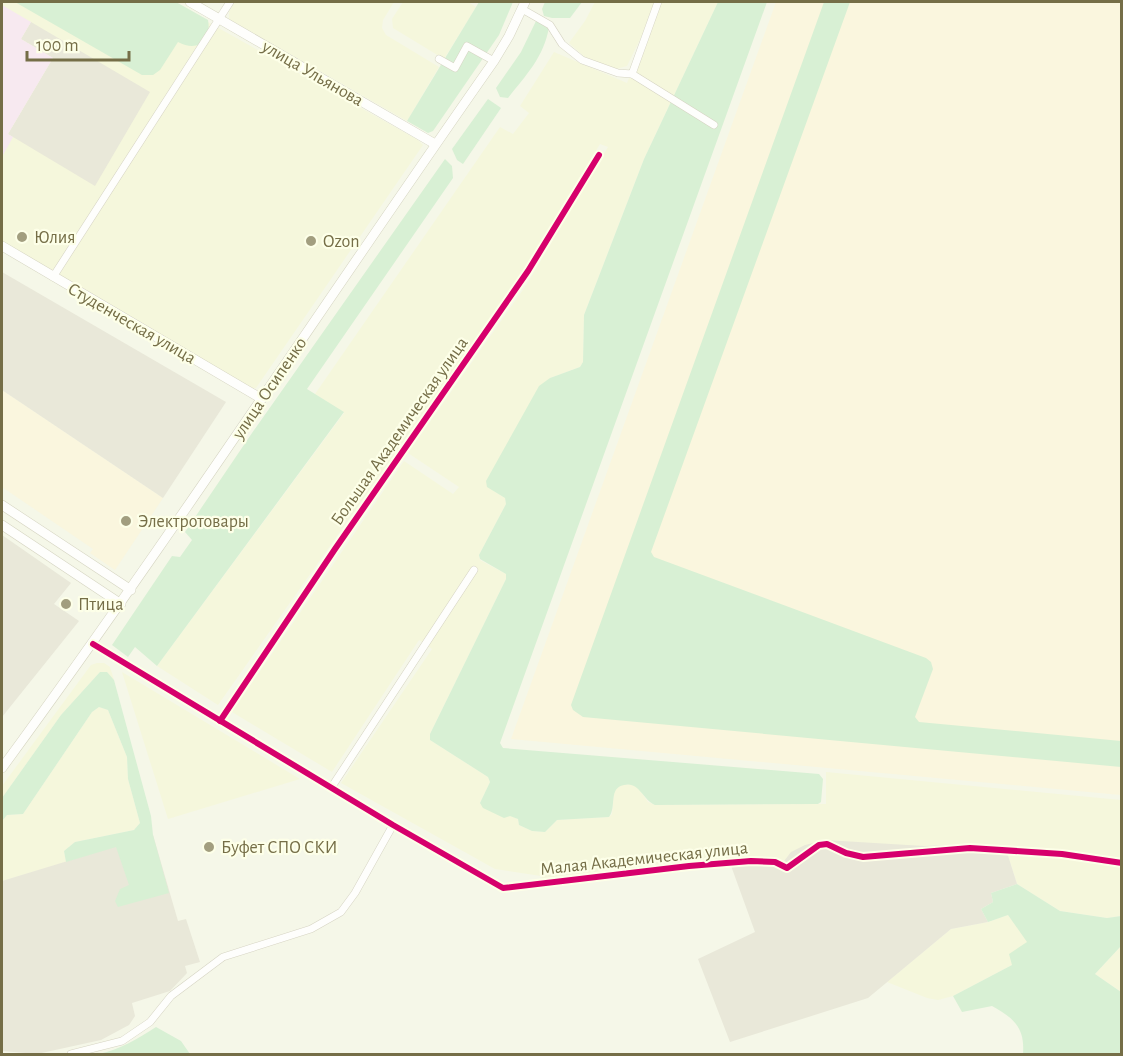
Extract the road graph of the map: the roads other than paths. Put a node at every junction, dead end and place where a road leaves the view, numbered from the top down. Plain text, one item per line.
1 (189, 2) edge
2 (230, 2) edge
3 (658, 2) edge
4 (523, 5) edge
5 (220, 19) junction
6 (439, 59) dead end
7 (495, 61) junction
8 (632, 74) junction
9 (714, 125) dead end
10 (435, 144) junction
11 (599, 155) dead end
12 (2, 246) edge
13 (53, 277) junction
14 (262, 399) junction
15 (2, 505) edge
16 (2, 525) edge
17 (474, 570) dead end
18 (130, 590) junction
19 (121, 604) junction
20 (93, 644) junction
21 (220, 721) junction
22 (2, 768) edge
23 (331, 788) junction
24 (393, 825) junction
25 (1122, 863) edge
26 (71, 1054) edge

1 - 5 main road, улица Ульянова
2 - 5 street
3 - 8 street
4 - 7 main road, улица Осипенко
4 - 8 street
5 - 10 main road, улица Ульянова
5 - 13 street
6 - 7 street
7 - 10 main road, улица Осипенко
8 - 9 street
10 - 14 main road, улица Осипенко
11 - 21 street, Большая Академическая улица
12 - 13 main road, Студенческая улица
13 - 14 main road, Студенческая улица
14 - 18 main road, улица Осипенко
15 - 18 main road
16 - 19 main road
17 - 23 street
18 - 19 main road, улица Осипенко
19 - 20 main road, улица Осипенко
20 - 21 street
20 - 22 main road, улица Осипенко
21 - 23 street
23 - 24 street
24 - 25 street, Малая Академическая улица
24 - 26 street

